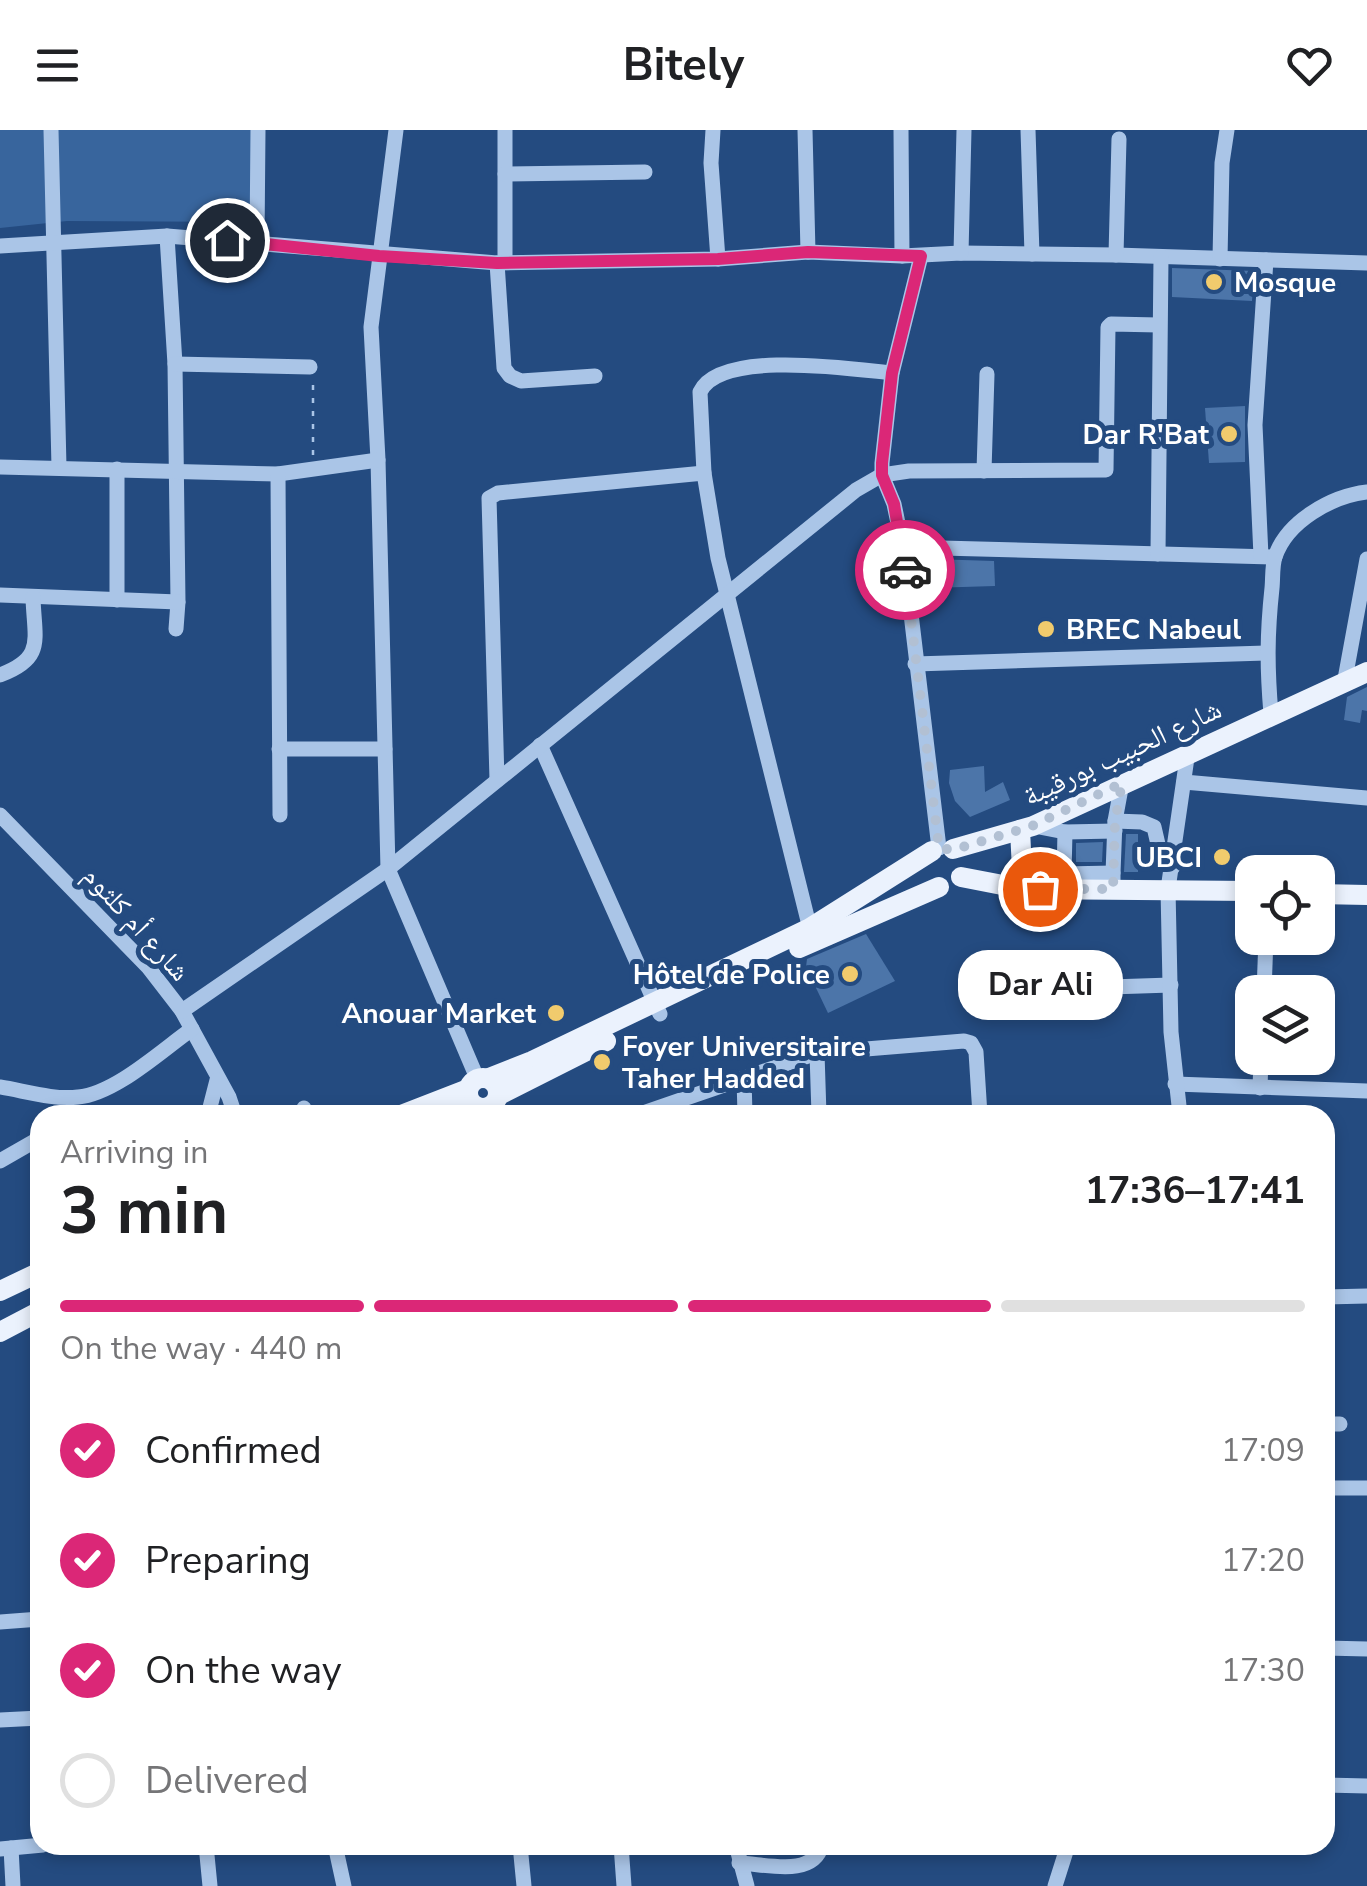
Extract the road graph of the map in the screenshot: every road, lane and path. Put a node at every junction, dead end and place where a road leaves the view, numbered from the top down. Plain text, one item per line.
1 (51, 130) edge
2 (258, 130) edge
3 (396, 130) edge
4 (505, 130) edge
5 (713, 130) edge
6 (805, 130) edge
7 (902, 130) edge
8 (964, 130) edge
9 (1028, 130) edge
10 (1226, 130) edge
11 (1119, 139) dead end
12 (645, 172) dead end
13 (505, 174) junction
14 (167, 236) junction
15 (55, 240) junction
16 (256, 242) junction
17 (0, 246) edge
18 (808, 252) junction
19 (960, 253) junction
20 (1032, 254) junction
21 (379, 256) junction
22 (902, 256) junction
23 (921, 256) junction
24 (1116, 256) junction
25 (1161, 256) junction
26 (718, 259) junction
27 (1220, 259) junction
28 (1266, 260) junction
29 (501, 262) junction
30 (1367, 263) edge
31 (1159, 325) junction
32 (175, 364) junction
33 (310, 367) joint
34 (892, 373) junction
35 (987, 374) dead end
36 (594, 376) dead end
37 (378, 460) junction
38 (0, 467) edge
39 (59, 467) junction
40 (117, 470) junction
41 (984, 471) junction
42 (313, 472) junction
43 (177, 473) junction
44 (704, 473) junction
45 (278, 474) junction
46 (882, 475) junction
47 (1367, 492) edge
48 (902, 547) junction
49 (1158, 554) junction
50 (1268, 556) junction
51 (1367, 559) edge
52 (729, 592) junction
53 (0, 595) edge
54 (33, 596) junction
55 (116, 600) junction
56 (178, 602) junction
57 (176, 629) dead end
58 (1266, 653) junction
59 (915, 664) junction
60 (1367, 672) edge
61 (0, 676) edge
62 (1345, 680) junction
63 (1271, 714) junction
64 (540, 745) junction
65 (279, 749) junction
66 (385, 749) junction
67 (1188, 751) junction
68 (497, 780) junction
69 (1184, 782) junction
70 (1122, 783) junction
71 (1367, 798) edge
72 (0, 814) edge
73 (280, 814) dead end
74 (1115, 826) junction
75 (1026, 828) junction
76 (1065, 832) junction
77 (941, 850) junction
78 (1172, 867) junction
79 (388, 869) junction
80 (1064, 874) junction
81 (961, 877) junction
82 (1113, 881) junction
83 (939, 887) junction
84 (1032, 889) junction
85 (1168, 889) junction
86 (1235, 891) edge
87 (1335, 894) edge
88 (1367, 895) edge
89 (812, 935) junction
90 (1171, 985) junction
91 (1110, 987) dead end
92 (658, 1008) junction
93 (182, 1011) junction
94 (192, 1029) junction
95 (817, 1054) junction
96 (1260, 1075) edge
97 (744, 1078) junction
98 (217, 1080) junction
99 (1175, 1084) junction
100 (0, 1087) edge
101 (1260, 1088) junction
102 (1367, 1091) edge
103 (483, 1095) edge
104 (64, 1098) junction
105 (62, 1105) edge
106 (211, 1105) edge
107 (231, 1105) edge
108 (442, 1105) edge
109 (667, 1105) edge
110 (745, 1105) edge
111 (819, 1105) edge
112 (979, 1105) edge
113 (1178, 1105) edge
114 (30, 1144) edge
115 (0, 1161) edge
116 (30, 1277) edge
117 (0, 1292) edge
118 (1367, 1296) edge
119 (1335, 1297) edge
120 (30, 1316) edge
121 (0, 1332) edge
122 (1335, 1488) edge
123 (1367, 1488) edge
124 (30, 1620) edge
125 (0, 1622) edge
126 (1335, 1648) edge
127 (1367, 1650) edge
128 (30, 1718) edge
129 (0, 1720) edge
130 (1335, 1785) edge
131 (1367, 1786) edge
132 (6, 1849) edge
133 (207, 1855) edge
134 (337, 1855) edge
135 (521, 1855) edge
136 (622, 1855) edge
137 (738, 1855) edge
138 (818, 1855) edge
139 (1065, 1855) edge
140 (739, 1863) junction
141 (13, 1886) edge
142 (210, 1886) edge
143 (344, 1886) edge
144 (524, 1886) edge
145 (624, 1886) edge
146 (747, 1886) edge
147 (1055, 1886) edge

1 - 15 street
2 - 16 street
3 - 21 street
4 - 13 street
5 - 26 street
6 - 18 street
7 - 22 street
8 - 19 street
9 - 20 street
10 - 27 street
11 - 24 street
12 - 13 street
13 - 29 street
14 - 15 street
14 - 16 street
14 - 32 street
15 - 17 street
15 - 39 street
16 - 21 street
18 - 22 street
18 - 26 street
19 - 20 street
19 - 23 street
20 - 24 street
21 - 29 street
21 - 37 street
22 - 23 street
23 - 34 street
24 - 25 street
25 - 27 street
25 - 31 street
26 - 29 street
27 - 28 street
28 - 30 street
28 - 50 street
29 - 36 street
31 - 41 street
31 - 49 street
32 - 33 street
32 - 43 street
33 - 42 path
34 - 44 street
34 - 46 street
35 - 41 street
37 - 42 street
37 - 66 street
38 - 39 street
39 - 40 street
40 - 43 street
40 - 55 street
41 - 46 street
42 - 45 street
43 - 45 street
43 - 56 street
44 - 52 street
44 - 68 street
45 - 65 street
46 - 48 street
46 - 52 street
47 - 50 street
48 - 49 street
48 - 59 street
49 - 50 street
50 - 58 street
51 - 62 street
52 - 64 street
52 - 89 street
53 - 54 street
54 - 55 street
54 - 61 street
55 - 56 street
56 - 57 street
58 - 59 street
58 - 63 street
59 - 77 street
60 - 62 main road, شارع الحبيب بورقيبة
62 - 63 main road, شارع الحبيب بورقيبة
63 - 67 main road, شارع الحبيب بورقيبة
64 - 68 street
64 - 92 street
65 - 66 street
65 - 73 street
66 - 79 street
67 - 69 street
67 - 70 main road, شارع الحبيب بورقيبة
68 - 79 street
69 - 71 street
69 - 78 street
70 - 74 street
70 - 75 main road, شارع الحبيب بورقيبة
72 - 93 street, شارع أم كلثوم
74 - 76 street
74 - 78 street
74 - 82 street
75 - 76 street
75 - 77 main road, شارع الحبيب بورقيبة
75 - 84 main road
76 - 80 street
77 - 81 main road
77 - 83 main road
77 - 89 main road, شارع الحبيب بورقيبة
78 - 85 street
79 - 93 street
79 - 103 street
80 - 82 street
80 - 84 street
81 - 83 main road
81 - 84 main road
82 - 84 main road
82 - 85 main road
83 - 89 main road
85 - 86 main road
85 - 90 street
87 - 88 main road
89 - 92 main road
90 - 91 street
90 - 99 street
92 - 103 main road
93 - 94 street, شارع أم كلثوم
94 - 98 street, شارع أم كلثوم
94 - 104 street
95 - 97 street
95 - 111 street
95 - 112 street
96 - 101 street
97 - 109 street
97 - 110 street
98 - 106 street
98 - 107 street, شارع أم كلثوم
99 - 101 street
99 - 113 street
100 - 104 street
101 - 102 street
103 - 108 main road
104 - 105 street
114 - 115 street
116 - 117 main road
118 - 119 street
120 - 121 main road
122 - 123 street
124 - 125 street
126 - 127 street
128 - 129 street
130 - 131 street
132 - 141 street
133 - 142 street
134 - 143 street
135 - 144 street
136 - 145 street
137 - 140 street
138 - 140 street
139 - 147 street
140 - 146 street

